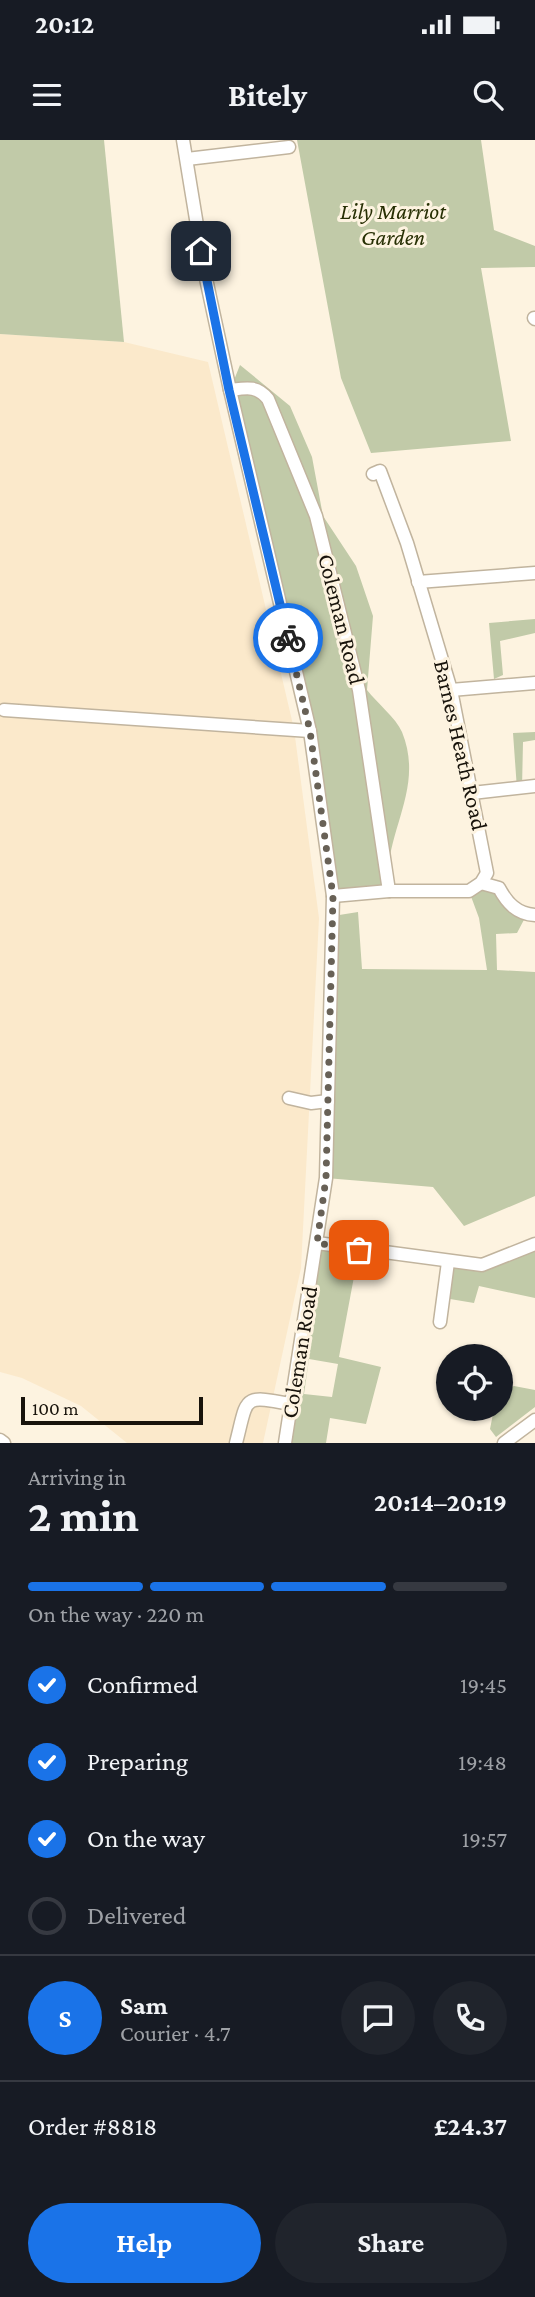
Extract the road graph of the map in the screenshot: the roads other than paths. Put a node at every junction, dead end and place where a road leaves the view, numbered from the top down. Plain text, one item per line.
1 (183, 140) edge
2 (289, 147) dead end
3 (187, 159) junction
4 (229, 390) junction
5 (373, 474) dead end
6 (535, 573) edge
7 (418, 582) junction
8 (535, 683) edge
9 (451, 690) junction
10 (4, 710) dead end
11 (310, 731) junction
12 (535, 786) edge
13 (472, 793) junction
14 (481, 883) junction
15 (389, 891) junction
16 (333, 896) junction
17 (535, 915) edge
18 (289, 1098) dead end
19 (328, 1101) junction
20 (317, 1243) junction
21 (535, 1244) edge
22 (448, 1262) junction
23 (440, 1322) dead end
24 (290, 1404) junction
25 (535, 1420) edge
26 (236, 1443) edge
27 (285, 1443) edge
28 (504, 1443) edge

1 - 3 street, Coleman Road
2 - 3 street
3 - 4 street, Coleman Road
4 - 11 street, Coleman Road
4 - 15 street, Coleman Road
5 - 7 street, Barnes Heath Road
6 - 7 street
7 - 9 street, Barnes Heath Road
8 - 9 street
9 - 13 street, Barnes Heath Road
10 - 11 street
11 - 16 street, Coleman Road
12 - 13 street
13 - 14 street, Barnes Heath Road
14 - 15 street
14 - 17 street
15 - 16 street
16 - 19 street, Coleman Road
18 - 19 street
19 - 20 street, Coleman Road
20 - 22 street
20 - 24 street, Coleman Road
21 - 22 street
22 - 23 street
24 - 26 street
24 - 27 street, Coleman Road
25 - 28 street

